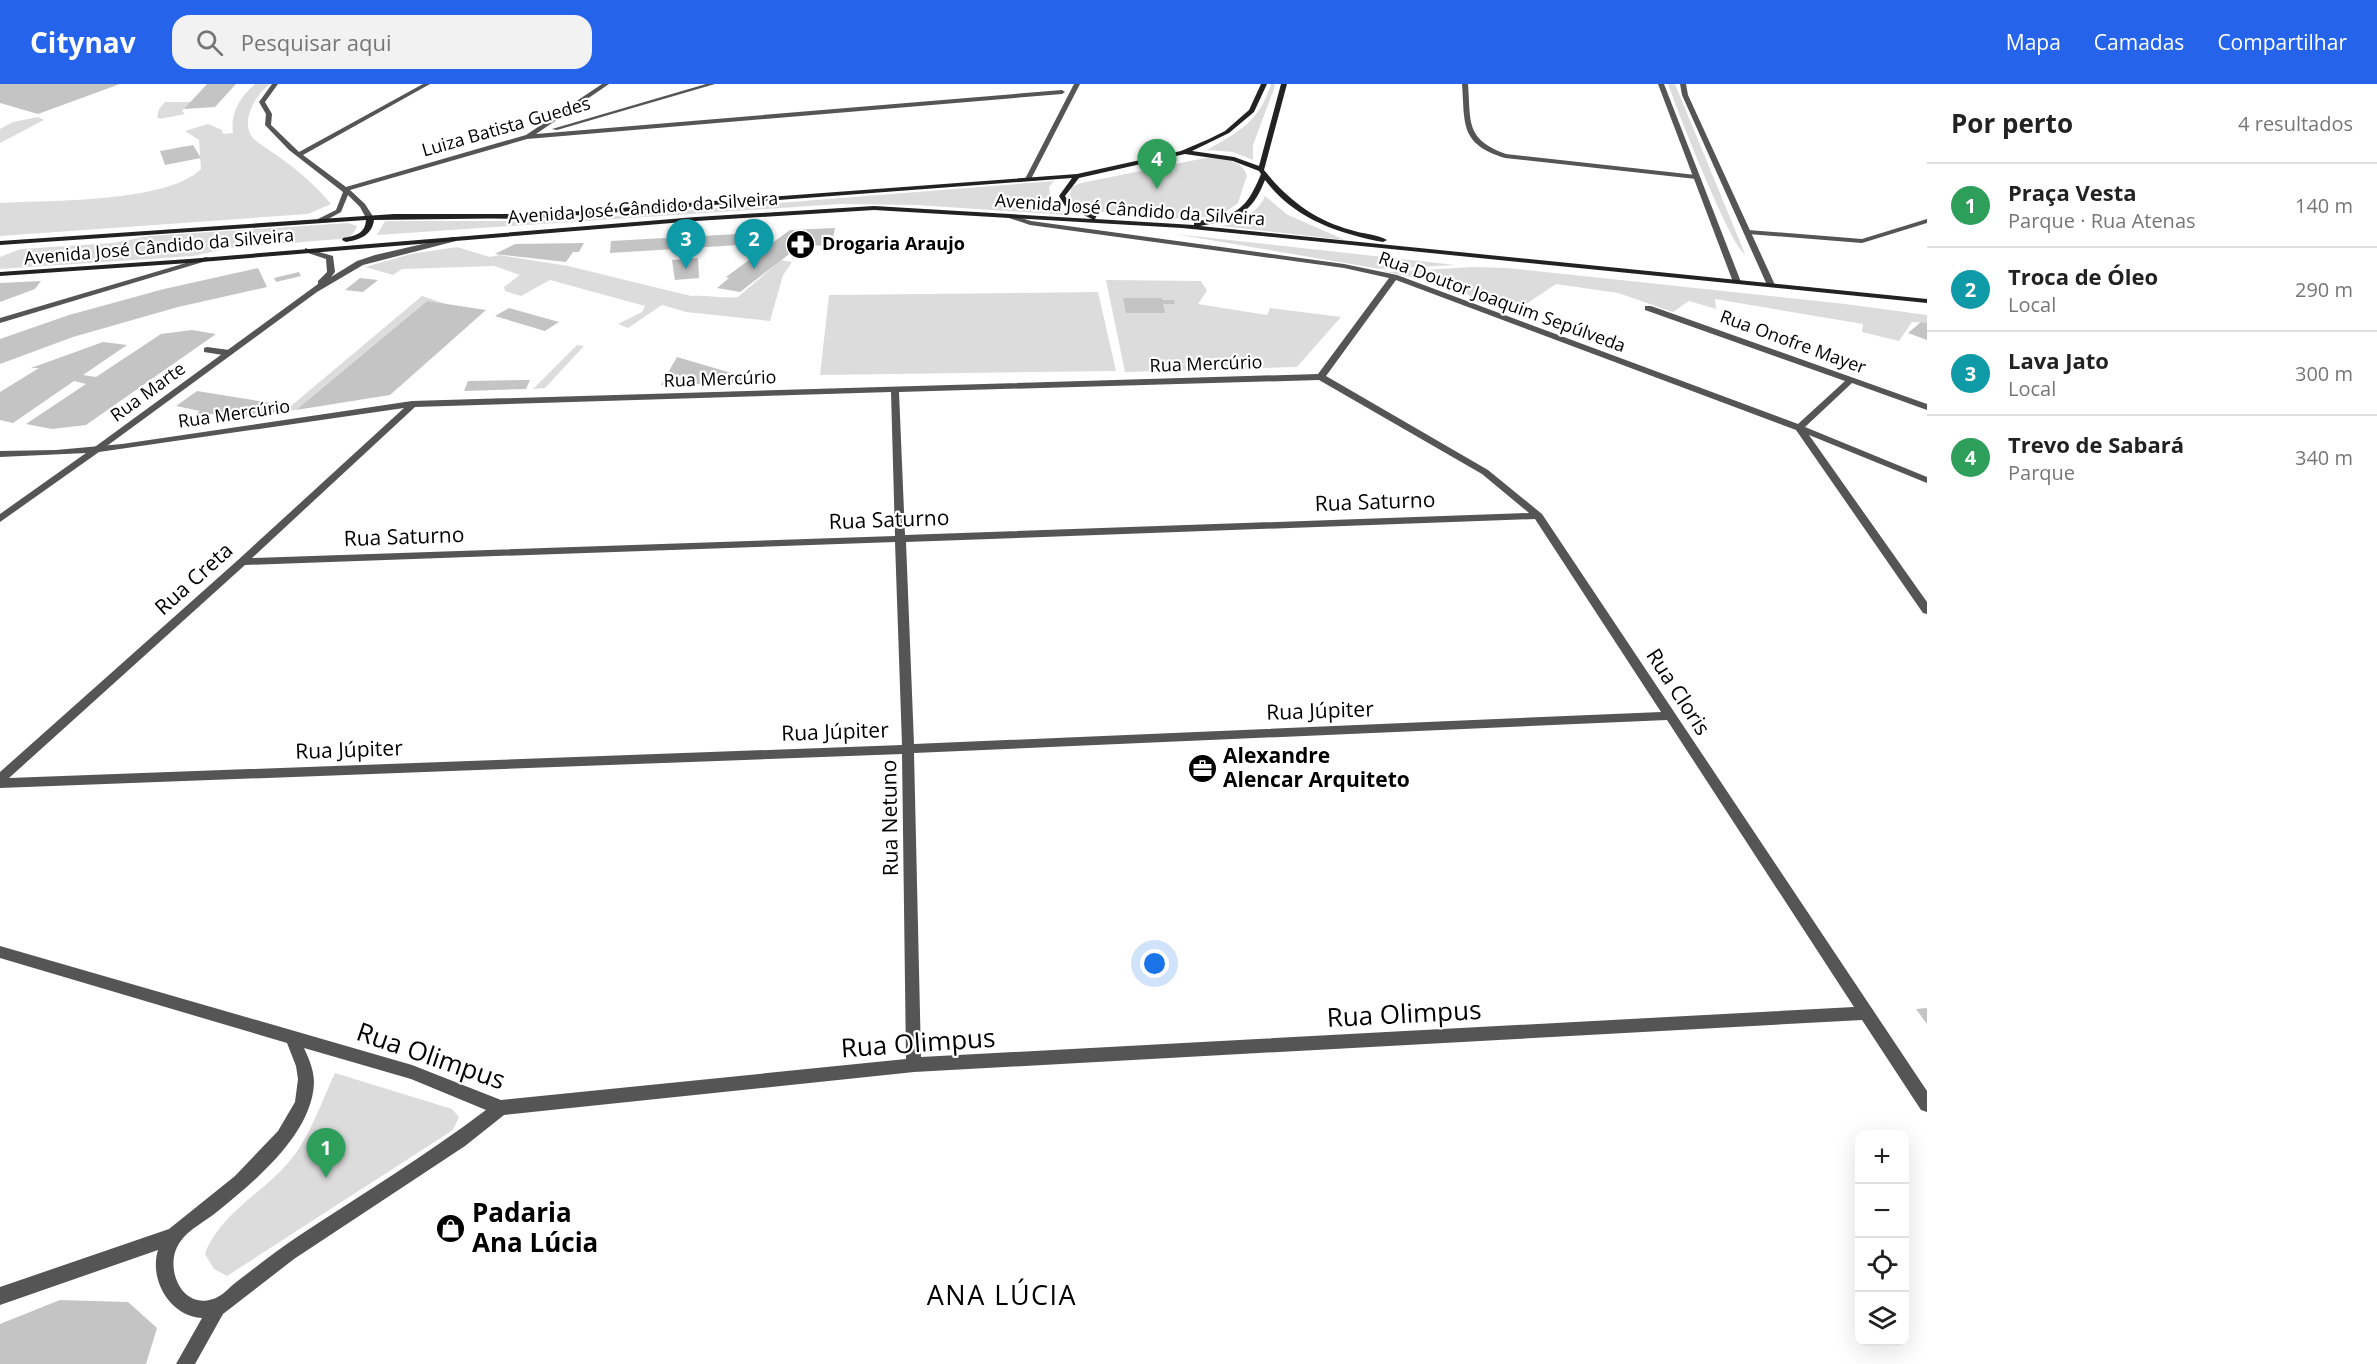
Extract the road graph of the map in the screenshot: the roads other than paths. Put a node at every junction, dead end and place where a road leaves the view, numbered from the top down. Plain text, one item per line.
1 (275, 84) edge
2 (427, 84) edge
3 (606, 84) edge
4 (712, 84) edge
5 (1047, 84) edge
6 (1077, 84) edge
7 (1264, 84) edge
8 (1284, 84) edge
9 (1465, 84) edge
10 (1661, 84) edge
11 (1683, 84) edge
12 (1062, 92) junction
13 (1073, 93) junction
14 (527, 137) junction
15 (1183, 153) junction
16 (300, 154) junction
17 (1262, 172) junction
18 (1077, 176) junction
19 (1696, 177) junction
20 (1028, 179) junction
21 (345, 191) junction
22 (1012, 216) junction
23 (370, 218) junction
24 (321, 221) junction
25 (1108, 221) junction
26 (1927, 221) edge
27 (1182, 226) junction
28 (1748, 232) junction
29 (120, 235) junction
30 (459, 238) junction
31 (0, 243) edge
32 (308, 250) junction
33 (0, 252) edge
34 (1468, 256) junction
35 (209, 260) junction
36 (0, 274) edge
37 (1394, 277) junction
38 (1737, 282) junction
39 (1771, 285) junction
40 (314, 290) junction
41 (1927, 301) edge
42 (1648, 308) dead end
43 (0, 321) edge
44 (207, 350) dead end
45 (229, 353) junction
46 (1321, 377) junction
47 (1851, 380) junction
48 (895, 391) junction
49 (412, 404) junction
50 (1927, 407) edge
51 (1799, 428) junction
52 (97, 449) junction
53 (0, 454) edge
54 (1927, 480) edge
55 (1538, 516) junction
56 (0, 519) edge
57 (901, 539) junction
58 (242, 562) junction
59 (1927, 610) edge
60 (1670, 716) junction
61 (908, 749) junction
62 (0, 781) edge
63 (0, 952) edge
64 (1865, 1013) junction
65 (292, 1036) junction
66 (914, 1065) junction
67 (1927, 1105) edge
68 (501, 1108) junction
69 (173, 1236) junction
70 (0, 1296) edge
71 (217, 1308) junction
72 (185, 1364) edge

1 - 16 street
2 - 16 street
3 - 14 street
4 - 14 street, Luiza Batista Guedes
5 - 12 street
6 - 13 street
7 - 15 main road
8 - 17 main road
9 - 19 street
10 - 19 street
11 - 28 street
12 - 13 street
12 - 14 street
13 - 20 street
14 - 21 street, Luiza Batista Guedes
15 - 17 main road
15 - 18 main road, Avenida José Cândido da Silveira
16 - 21 street
17 - 27 main road
17 - 34 main road
18 - 20 main road, Avenida José Cândido da Silveira
18 - 25 main road
19 - 38 street
20 - 23 main road, Avenida José Cândido da Silveira
21 - 23 street
21 - 24 street
22 - 25 main road, Avenida José Cândido da Silveira
22 - 30 main road, Avenida José Cândido da Silveira
22 - 37 street, Rua Doutor Joaquim Sepúlveda
23 - 24 main road, Avenida José Cândido da Silveira
23 - 35 main road
24 - 29 main road, Avenida José Cândido da Silveira
25 - 27 main road, Avenida José Cândido da Silveira
26 - 28 street
27 - 34 main road, Avenida José Cândido da Silveira
28 - 39 street
29 - 31 main road, Avenida José Cândido da Silveira
29 - 33 main road
30 - 32 main road, Avenida José Cândido da Silveira
30 - 40 street, Rua Marte
32 - 35 main road, Avenida José Cândido da Silveira
32 - 40 street, Rua Marte
34 - 38 main road
35 - 36 main road, Avenida José Cândido da Silveira
35 - 43 street
37 - 46 street
37 - 51 street, Rua Doutor Joaquim Sepúlveda
38 - 39 main road
39 - 41 main road
40 - 45 street, Rua Marte
42 - 47 street, Rua Onofre Mayer
44 - 45 street
45 - 52 street, Rua Marte
46 - 48 street, Rua Mercúrio
46 - 55 street, Rua Cloris
47 - 50 street, Rua Onofre Mayer
47 - 51 street
48 - 49 street, Rua Mercúrio
48 - 57 street, Rua Netuno
49 - 52 street, Rua Mercúrio
49 - 58 street, Rua Creta
51 - 54 street, Rua Doutor Joaquim Sepúlveda
51 - 59 street
52 - 53 street, Rua Mercúrio
52 - 56 street, Rua Marte
55 - 57 street, Rua Saturno
55 - 60 street, Rua Cloris
57 - 58 street, Rua Saturno
57 - 61 street, Rua Netuno
58 - 62 street, Rua Creta
60 - 61 street, Rua Júpiter
60 - 64 street, Rua Cloris
61 - 62 street, Rua Júpiter
61 - 66 street, Rua Netuno
63 - 65 street, Rua Olimpus
64 - 66 street, Rua Olimpus
64 - 67 street, Rua Cloris
65 - 68 street, Rua Olimpus
65 - 69 street
66 - 68 street, Rua Olimpus
68 - 71 street
69 - 70 street
69 - 71 street
71 - 72 street

